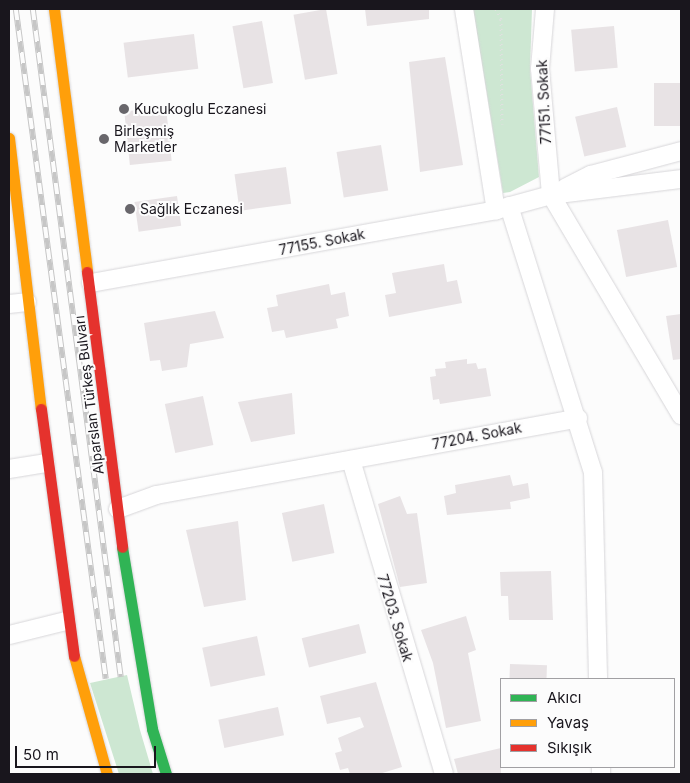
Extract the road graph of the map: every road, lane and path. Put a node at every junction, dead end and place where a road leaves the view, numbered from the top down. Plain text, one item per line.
1 (54, 9) edge
2 (464, 9) edge
3 (496, 9) edge
4 (545, 9) edge
5 (503, 127) dead end
6 (9, 138) edge
7 (681, 151) edge
8 (681, 179) edge
9 (551, 195) junction
10 (502, 208) junction
11 (91, 283) junction
12 (27, 302) junction
13 (9, 304) edge
14 (681, 415) edge
15 (578, 418) junction
16 (351, 460) junction
17 (46, 463) junction
18 (9, 469) edge
19 (118, 509) junction
20 (66, 621) junction
21 (9, 635) edge
22 (598, 678) edge
23 (107, 774) edge
24 (166, 774) edge
25 (444, 774) edge

1 - 11 main road, Alparslan Türkeş Bulvarı
2 - 10 street
3 - 5 path
4 - 9 street, 77151. Sokak
6 - 12 main road
7 - 9 street, 77155. Sokak
8 - 9 street, 77155. Sokak
9 - 10 street, 77155. Sokak
9 - 14 street
10 - 11 street, 77155. Sokak
10 - 15 street
11 - 19 main road, Alparslan Türkeş Bulvarı
12 - 13 street
12 - 17 main road
15 - 16 street, 77204. Sokak
15 - 22 street
16 - 19 street, 77204. Sokak
16 - 25 street, 77203. Sokak
17 - 18 street
17 - 20 main road
19 - 24 main road, Alparslan Türkeş Bulvarı
20 - 21 street
20 - 23 main road

